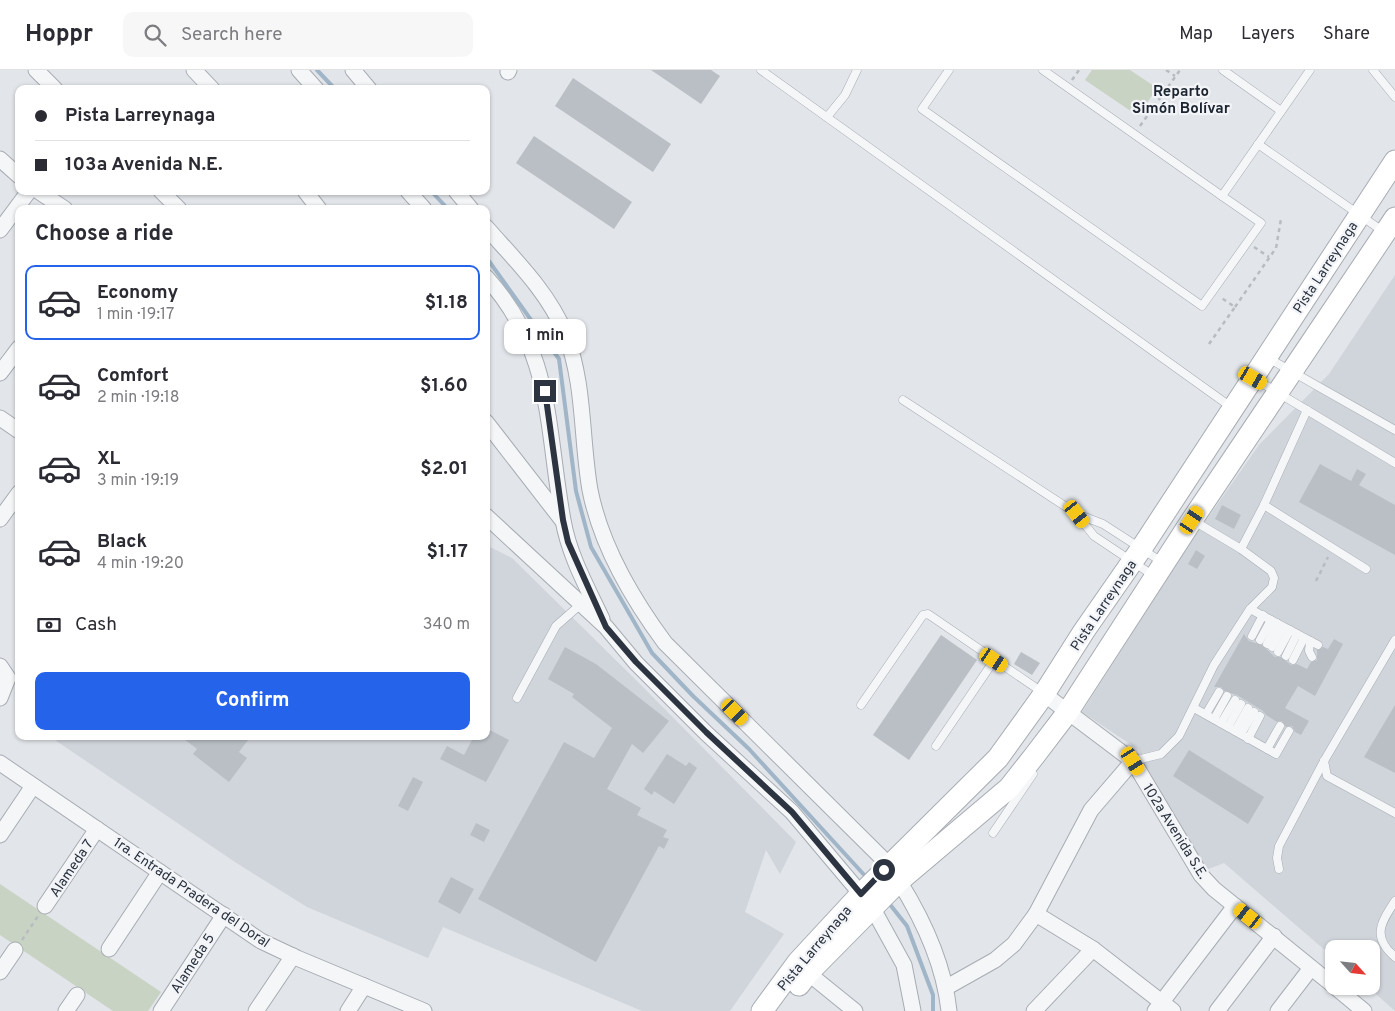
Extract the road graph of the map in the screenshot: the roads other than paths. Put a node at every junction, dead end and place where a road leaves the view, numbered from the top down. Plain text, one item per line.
1 (36, 70) edge
2 (194, 70) edge
3 (299, 70) edge
4 (353, 70) edge
5 (762, 70) edge
6 (857, 70) edge
7 (949, 70) edge
8 (1043, 70) edge
9 (1223, 70) edge
10 (1310, 70) edge
11 (1373, 70) edge
12 (51, 85) edge
13 (208, 85) edge
14 (312, 85) edge
15 (366, 85) edge
16 (1395, 97) edge
17 (1281, 111) junction
18 (827, 117) junction
19 (1258, 144) junction
20 (0, 159) edge
21 (1395, 161) edge
22 (15, 172) edge
23 (44, 195) edge
24 (165, 195) edge
25 (412, 195) edge
26 (459, 195) edge
27 (1222, 196) junction
28 (59, 205) edge
29 (175, 205) edge
30 (420, 205) edge
31 (468, 205) edge
32 (15, 210) edge
33 (1358, 214) junction
34 (1390, 225) edge
35 (0, 230) edge
36 (490, 232) edge
37 (490, 282) edge
38 (15, 353) edge
39 (1266, 357) junction
40 (1292, 371) junction
41 (0, 372) edge
42 (1253, 378) junction
43 (1278, 392) junction
44 (902, 400) dead end
45 (1233, 408) junction
46 (1308, 410) junction
47 (0, 418) edge
48 (490, 427) edge
49 (15, 429) edge
50 (1395, 430) edge
51 (1395, 463) edge
52 (15, 498) edge
53 (1264, 504) junction
54 (1077, 514) junction
55 (0, 519) edge
56 (490, 520) edge
57 (563, 520) junction
58 (1192, 520) junction
59 (1241, 549) junction
60 (1137, 555) junction
61 (1366, 569) dead end
62 (1160, 570) junction
63 (581, 604) junction
64 (1250, 608) junction
65 (1263, 615) junction
66 (606, 627) junction
67 (1290, 630) junction
68 (1252, 636) dead end
69 (1395, 640) edge
70 (1318, 645) dead end
71 (1312, 657) dead end
72 (1290, 658) dead end
73 (994, 660) junction
74 (0, 666) edge
75 (3, 692) edge
76 (1219, 692) dead end
77 (1044, 694) junction
78 (517, 698) dead end
79 (860, 705) dead end
80 (1244, 706) junction
81 (1194, 708) junction
82 (1067, 713) junction
83 (1280, 726) dead end
84 (1228, 727) junction
85 (1289, 731) dead end
86 (936, 746) dead end
87 (1267, 749) junction
88 (1034, 755) junction
89 (1133, 761) junction
90 (1324, 761) junction
91 (0, 763) edge
92 (33, 786) junction
93 (1395, 812) edge
94 (97, 829) junction
95 (993, 833) dead end
96 (0, 835) edge
97 (1280, 869) dead end
98 (160, 872) junction
99 (892, 875) junction
100 (868, 899) junction
101 (1395, 901) edge
102 (45, 906) road end
103 (1235, 906) junction
104 (1036, 914) junction
105 (224, 915) junction
106 (1274, 936) junction
107 (109, 949) dead end
108 (1093, 949) junction
109 (15, 950) road end
110 (292, 956) junction
111 (1395, 958) edge
112 (1311, 968) junction
113 (0, 972) edge
114 (808, 973) junction
115 (1325, 979) edge
116 (364, 986) junction
117 (946, 987) junction
118 (77, 995) dead end
119 (1345, 995) edge
120 (908, 1008) edge
121 (1164, 1008) edge
122 (66, 1011) edge
123 (161, 1011) edge
124 (256, 1011) edge
125 (348, 1011) edge
126 (424, 1011) edge
127 (762, 1011) edge
128 (780, 1011) edge
129 (855, 1011) edge
130 (949, 1011) edge
131 (1034, 1011) edge
132 (1217, 1011) edge
133 (1278, 1011) edge
134 (1364, 1011) edge

1 - 12 street
2 - 13 street
3 - 14 street
4 - 15 street
5 - 18 lane
6 - 18 lane
7 - 27 lane
8 - 27 lane
9 - 17 lane
10 - 17 lane
11 - 16 lane
17 - 19 lane
18 - 45 lane
19 - 27 lane
19 - 33 lane
20 - 22 street
21 - 33 main road, Pista Larreynaga
23 - 28 street
24 - 29 street
25 - 30 street
26 - 31 street
32 - 35 street
33 - 34 lane
33 - 39 main road, Pista Larreynaga
34 - 40 main road, Pista Larreynaga
36 - 99 street
37 - 57 street
38 - 41 street
39 - 40 lane
39 - 42 main road, Pista Larreynaga
40 - 43 main road, Pista Larreynaga
40 - 50 lane
42 - 43 lane
42 - 45 main road, Pista Larreynaga
43 - 46 lane
43 - 58 main road, Pista Larreynaga
44 - 54 lane
45 - 60 main road, Pista Larreynaga
46 - 51 lane
46 - 53 lane
47 - 49 street
48 - 57 street
52 - 55 street
53 - 59 lane
53 - 61 lane
54 - 60 lane
54 - 60 lane
56 - 63 street
57 - 66 street
58 - 59 lane
58 - 62 main road, Pista Larreynaga
59 - 64 lane
60 - 62 lane
60 - 62 lane
60 - 77 main road, Pista Larreynaga
62 - 82 main road, Pista Larreynaga
63 - 66 street
63 - 78 lane
64 - 65 lane
64 - 81 lane
65 - 67 lane
65 - 68 lane
66 - 100 street
67 - 67 lane
67 - 70 lane
67 - 71 lane
67 - 72 lane
69 - 90 lane
73 - 77 lane
73 - 79 lane
73 - 86 lane
74 - 75 street
76 - 84 lane
77 - 82 street, 102a Avenida S.E.
77 - 99 main road, Pista Larreynaga
80 - 84 lane
80 - 84 lane
80 - 84 lane
81 - 84 lane
81 - 89 lane
82 - 88 main road, Pista Larreynaga
82 - 89 street, 102a Avenida S.E.
83 - 87 lane
84 - 87 lane
85 - 87 lane
88 - 95 lane
88 - 99 main road, Pista Larreynaga
89 - 103 street, 102a Avenida S.E.
89 - 104 street
90 - 93 lane
90 - 97 lane
91 - 92 street, 1ra. Entrada Pradera del Doral
92 - 94 street, 1ra. Entrada Pradera del Doral
92 - 96 street
94 - 98 street, 1ra. Entrada Pradera del Doral
94 - 102 street, Alameda 7
98 - 105 street, 1ra. Entrada Pradera del Doral
98 - 107 street
99 - 100 main road, Pista Larreynaga
99 - 117 street
100 - 114 main road, Pista Larreynaga
100 - 120 street
100 - 127 main road, Pista Larreynaga
101 - 111 lane
103 - 106 street, 102a Avenida S.E.
103 - 121 street
104 - 108 street
104 - 117 street
105 - 110 street, 1ra. Entrada Pradera del Doral
105 - 123 street, Alameda 5
106 - 112 street, 102a Avenida S.E.
106 - 132 street
108 - 121 street
108 - 131 street
109 - 113 street
110 - 116 street, 1ra. Entrada Pradera del Doral
110 - 124 street
112 - 115 street, 102a Avenida S.E.
112 - 133 street
114 - 128 main road, Pista Larreynaga
114 - 129 street
116 - 125 street
116 - 126 street, 1ra. Entrada Pradera del Doral
117 - 130 street
118 - 122 street
119 - 134 street, 102a Avenida S.E.

